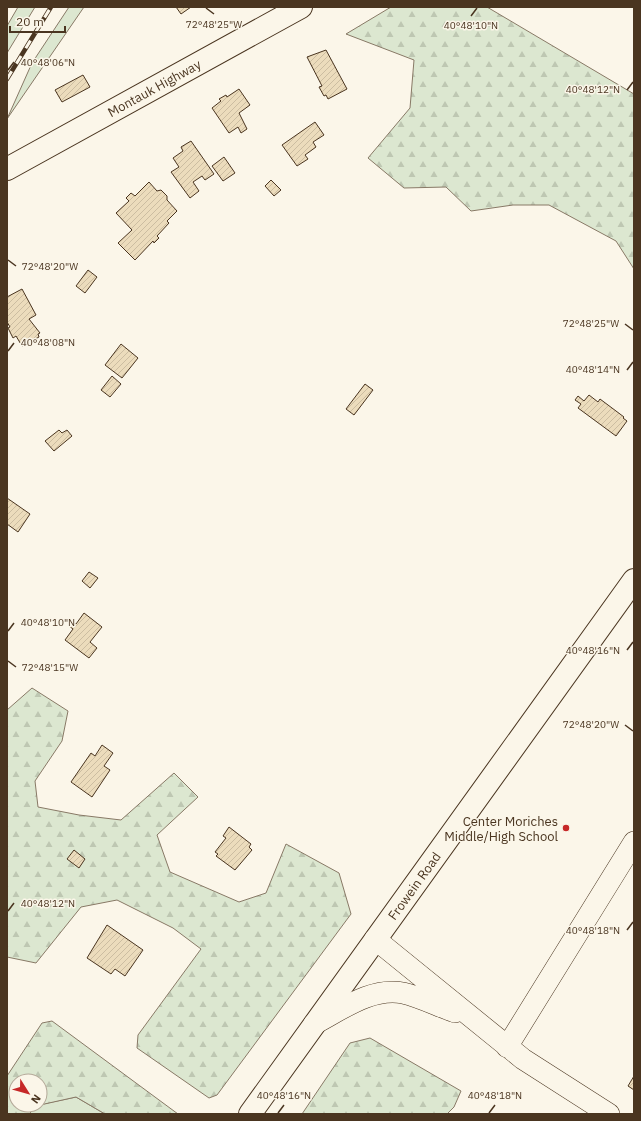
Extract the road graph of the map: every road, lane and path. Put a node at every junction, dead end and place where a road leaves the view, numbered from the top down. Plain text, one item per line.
1 (301, 7) edge
2 (7, 169) edge
3 (634, 580) edge
4 (634, 842) edge
5 (375, 939) junction
6 (471, 1018) junction
7 (314, 1024) junction
8 (507, 1047) junction
9 (250, 1114) edge
10 (609, 1114) edge

1 - 2 main road, Montauk Highway
3 - 5 main road, Frowein Road
4 - 8 lane
5 - 6 lane
5 - 7 main road, Frowein Road
6 - 7 lane
6 - 8 lane
7 - 9 main road, Frowein Road
8 - 10 lane

